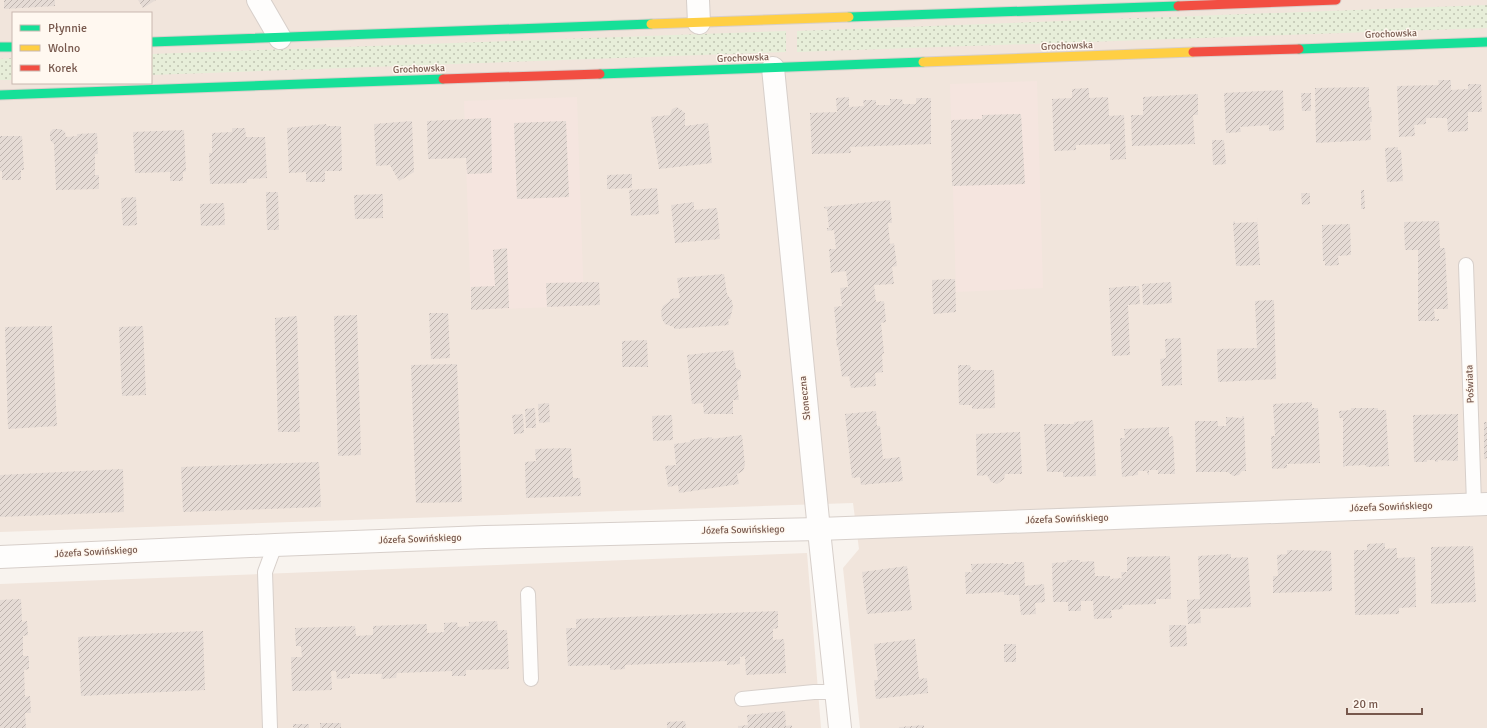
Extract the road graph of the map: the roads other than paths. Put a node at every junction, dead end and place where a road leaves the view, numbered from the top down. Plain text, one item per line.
1 (258, 0) edge
2 (698, 0) edge
3 (1336, 0) edge
4 (1008, 6) edge
5 (698, 23) junction
6 (280, 38) junction
7 (1482, 40) edge
8 (152, 42) edge
9 (0, 47) edge
10 (12, 47) edge
11 (773, 68) junction
12 (0, 95) edge
13 (1466, 265) dead end
14 (1480, 504) edge
15 (819, 528) junction
16 (275, 544) junction
17 (0, 557) edge
18 (528, 594) dead end
19 (531, 679) dead end
20 (836, 692) junction
21 (742, 699) dead end
22 (270, 728) edge
23 (840, 728) edge

1 - 6 street
2 - 5 street
3 - 4 street
4 - 5 street
5 - 6 street
6 - 8 street
7 - 11 street, Grochowska
9 - 10 street
11 - 12 street, Grochowska
11 - 15 street, Słoneczna
13 - 14 lane, Poświata
14 - 15 street, Józefa Sowińskiego
15 - 16 street, Józefa Sowińskiego
15 - 20 street, Słoneczna
16 - 17 street, Józefa Sowińskiego
16 - 22 lane
18 - 19 lane
20 - 21 lane
20 - 23 street, Słoneczna

